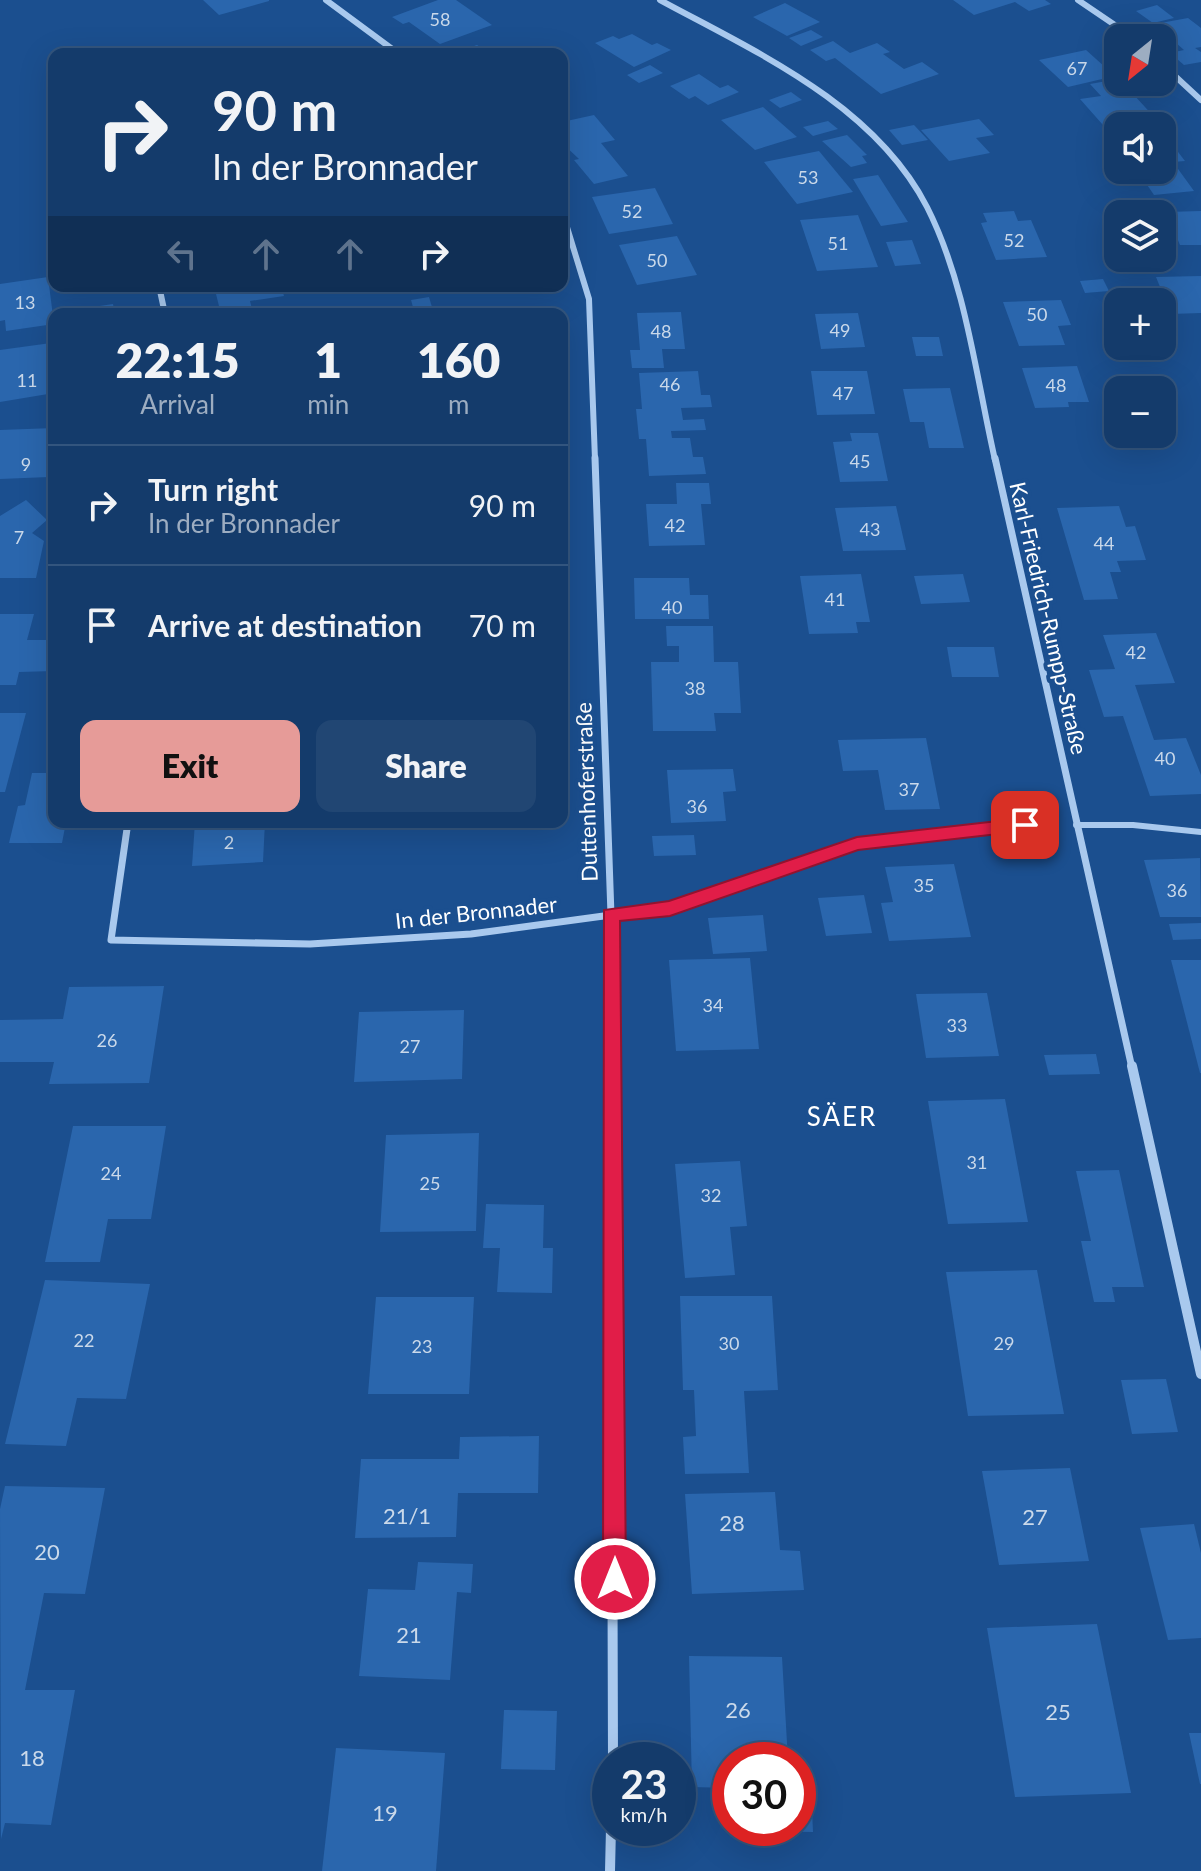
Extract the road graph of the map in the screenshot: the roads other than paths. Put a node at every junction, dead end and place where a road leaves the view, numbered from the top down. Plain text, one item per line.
1 (326, 0) edge
2 (660, 0) edge
3 (1078, 0) edge
4 (1113, 24) edge
5 (391, 48) edge
6 (1176, 77) edge
7 (1201, 100) edge
8 (568, 231) edge
9 (1025, 825) dead end
10 (1076, 825) junction
11 (127, 828) edge
12 (1201, 832) edge
13 (611, 915) junction
14 (1201, 1374) edge
15 (613, 1742) edge
16 (611, 1846) edge
17 (610, 1871) edge

1 - 5 street
2 - 10 street, Karl-Friedrich-Rumpp-Straße
3 - 4 street
6 - 7 street
8 - 13 street, Duttenhoferstraße
9 - 13 lane, In der Bronnader
10 - 12 lane
10 - 14 street, Karl-Friedrich-Rumpp-Straße
11 - 13 street, In der Bronnader
13 - 15 street, Duttenhoferstraße
16 - 17 street

